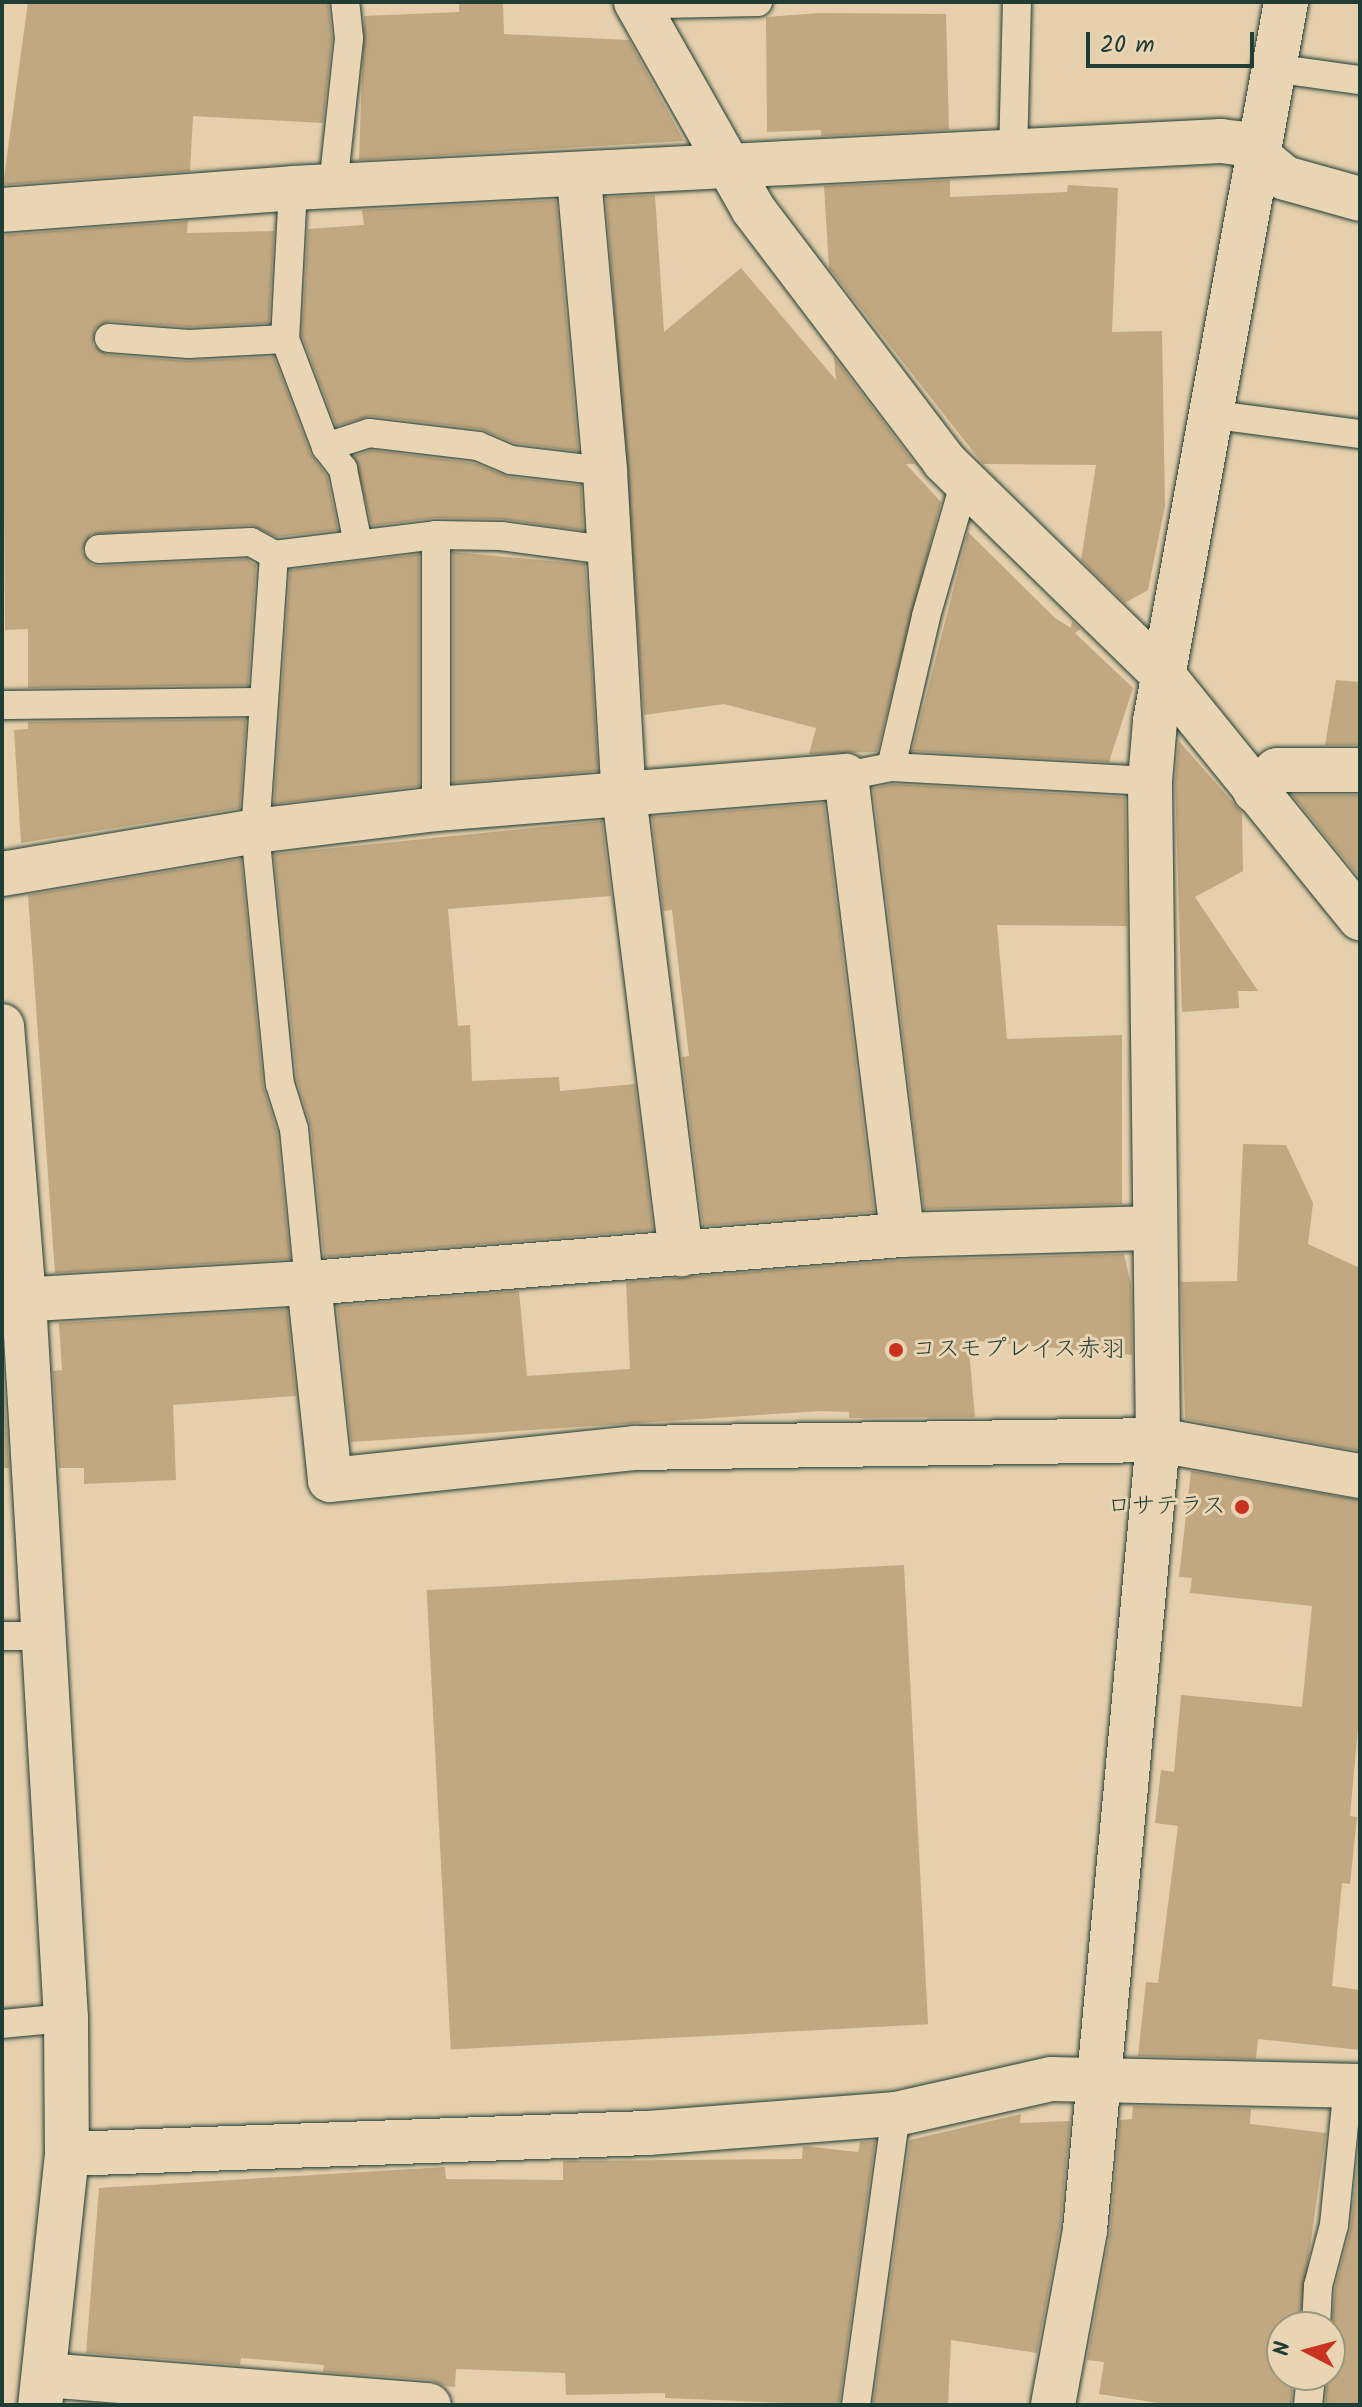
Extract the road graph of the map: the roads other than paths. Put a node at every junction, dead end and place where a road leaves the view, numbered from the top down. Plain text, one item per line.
1 (345, 2) edge
2 (758, 2) edge
3 (1017, 2) edge
4 (1286, 2) edge
5 (639, 8) edge
6 (1273, 68) junction
7 (1360, 80) edge
8 (1013, 154) junction
9 (1255, 158) junction
10 (728, 167) junction
11 (579, 178) junction
12 (313, 187) junction
13 (1360, 199) edge
14 (2, 210) edge
15 (109, 338) dead end
16 (285, 339) junction
17 (1208, 414) junction
18 (1360, 434) edge
19 (326, 447) junction
20 (605, 471) junction
21 (965, 481) junction
22 (436, 535) junction
23 (358, 544) junction
24 (99, 549) dead end
25 (606, 550) junction
26 (274, 555) junction
27 (1163, 675) junction
28 (262, 702) junction
29 (2, 705) edge
30 (891, 767) junction
31 (1360, 770) edge
32 (846, 776) junction
33 (1150, 781) junction
34 (1255, 791) junction
35 (624, 796) junction
36 (436, 809) junction
37 (255, 831) junction
38 (2, 874) edge
39 (1360, 918) edge
40 (2, 1026) edge
41 (1153, 1228) junction
42 (902, 1235) junction
43 (681, 1254) junction
44 (309, 1283) junction
45 (13, 1301) edge
46 (1158, 1440) junction
47 (1360, 1476) edge
48 (22, 1636) edge
49 (66, 2018) junction
50 (2, 2024) edge
51 (1102, 2077) junction
52 (1354, 2086) edge
53 (896, 2114) junction
54 (67, 2154) junction
55 (1317, 2311) edge
56 (42, 2390) edge
57 (429, 2405) edge
58 (856, 2405) edge
59 (1053, 2405) edge

1 - 12 lane
2 - 5 lane
3 - 8 lane
4 - 6 street
5 - 10 street
6 - 7 lane
6 - 9 street
8 - 9 street
8 - 10 street
9 - 13 street
9 - 17 street
10 - 11 street
10 - 21 street
11 - 12 street
11 - 20 street
12 - 14 street
12 - 16 lane
15 - 16 lane
16 - 19 lane
17 - 18 lane
17 - 27 street
19 - 20 lane
19 - 23 lane
20 - 25 street
21 - 27 street
21 - 30 lane
22 - 23 lane
22 - 25 lane
22 - 36 lane
23 - 26 lane
24 - 26 lane
25 - 35 street
26 - 28 lane
27 - 33 street
27 - 34 street
28 - 29 lane
28 - 37 lane
30 - 32 lane
30 - 33 lane
31 - 34 street
32 - 35 street
32 - 42 street
33 - 41 street
34 - 39 street
35 - 36 street
35 - 43 street
36 - 37 street
37 - 38 street
37 - 44 lane
40 - 45 street
41 - 42 street
41 - 46 street
42 - 43 street
43 - 44 street
44 - 45 street
44 - 46 street
45 - 48 street
46 - 47 street
46 - 51 street
48 - 49 street
49 - 50 lane
49 - 54 street
51 - 52 street
51 - 53 street
51 - 59 street
52 - 55 lane
53 - 54 street
53 - 58 lane
54 - 56 street
56 - 57 street

